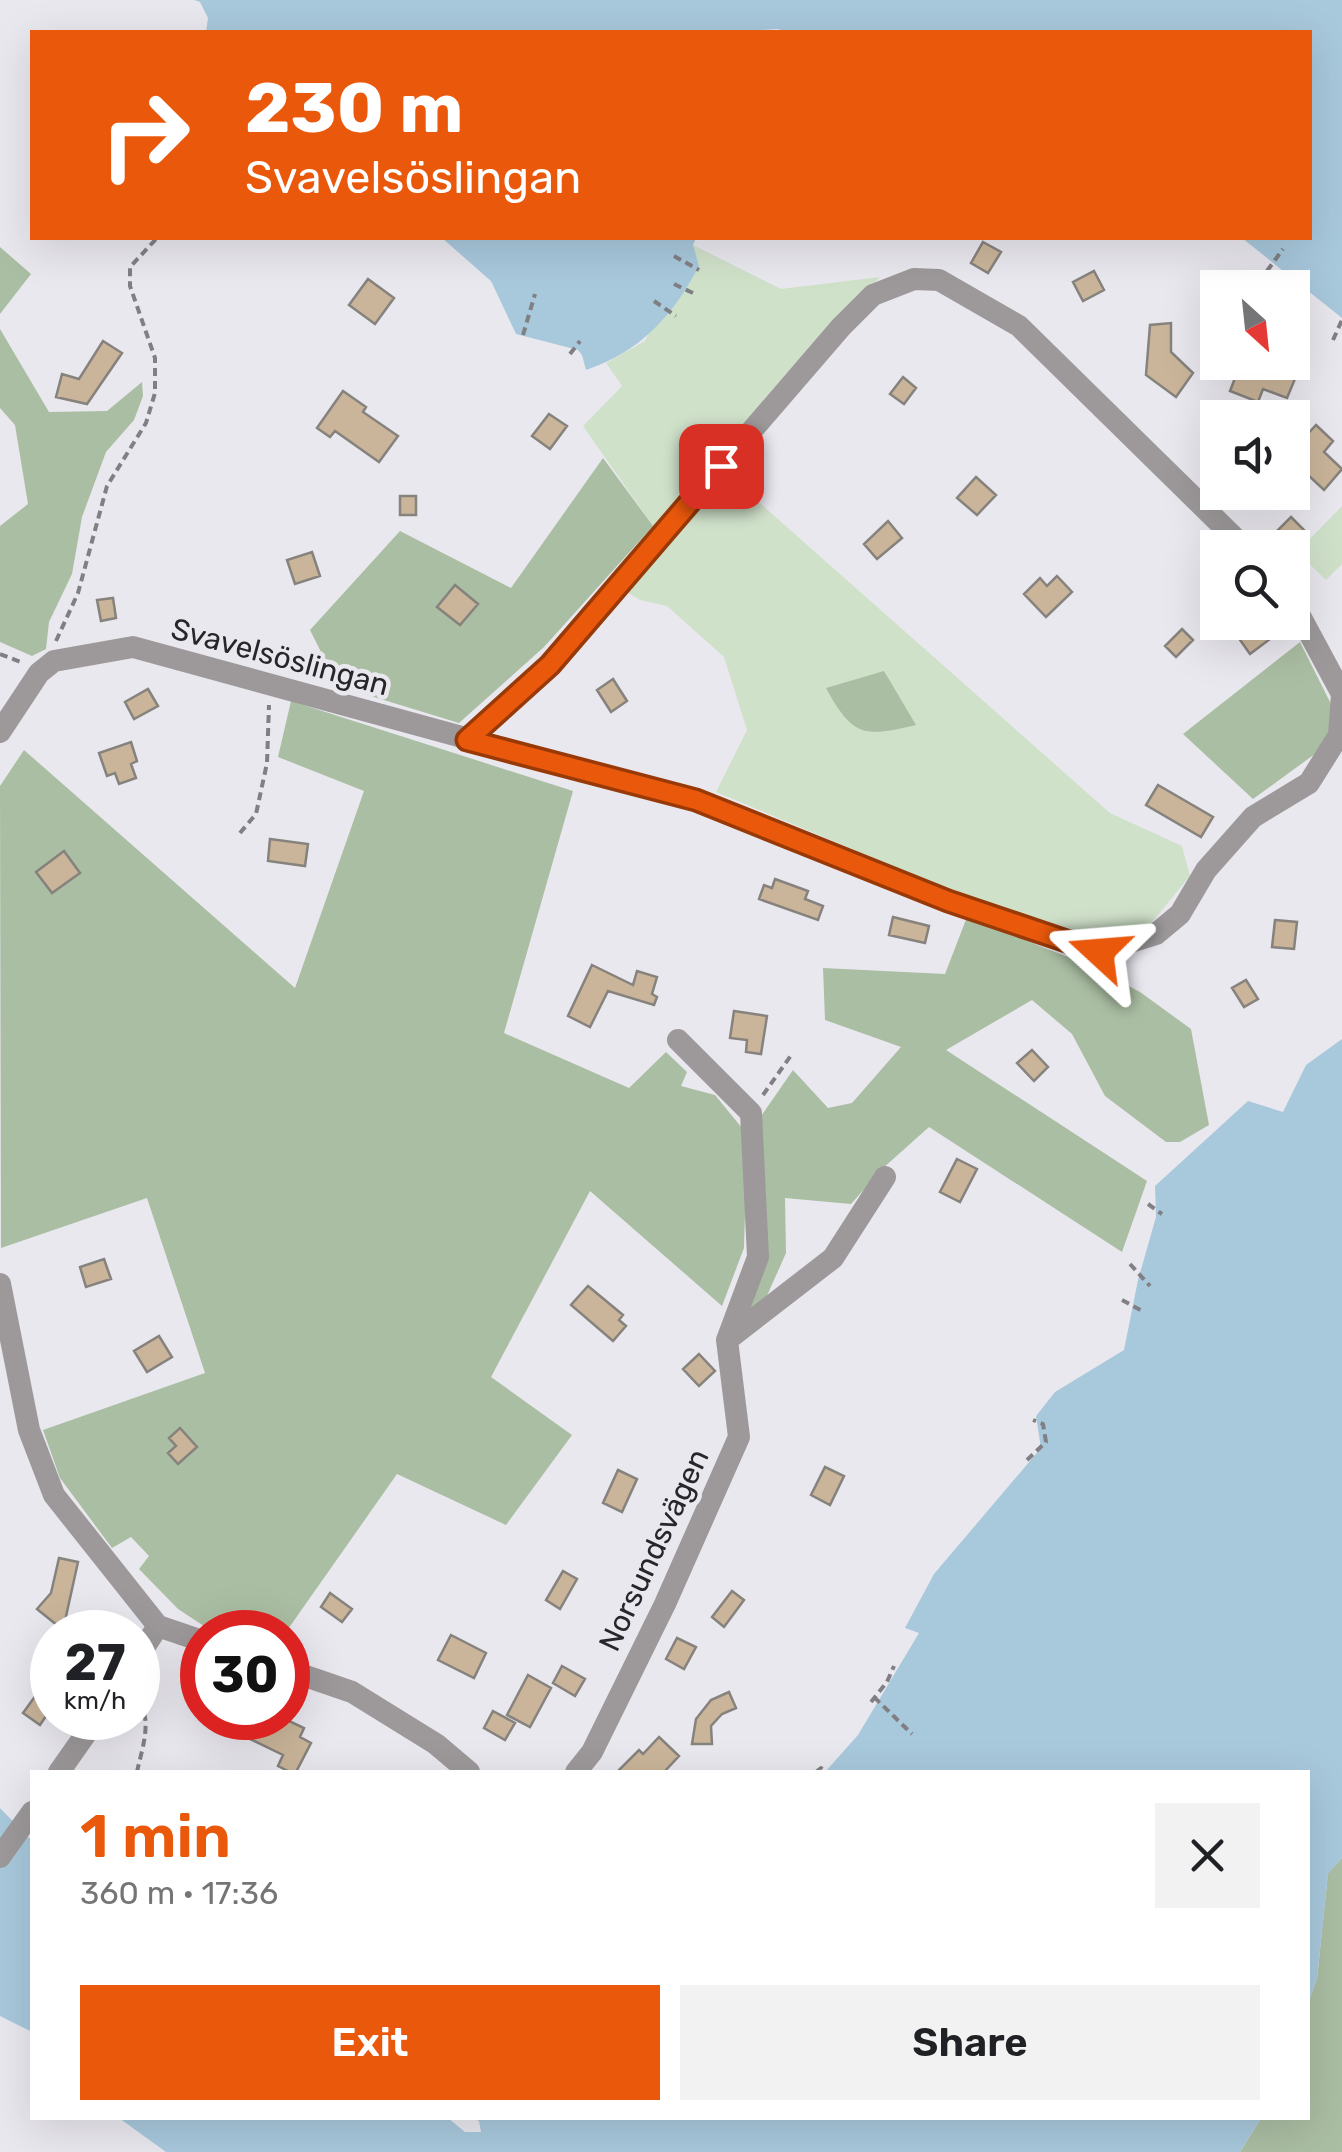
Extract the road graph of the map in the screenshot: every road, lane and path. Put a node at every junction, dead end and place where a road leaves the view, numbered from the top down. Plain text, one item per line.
1 (155, 240) edge
2 (1283, 248) dead end
3 (674, 256) dead end
4 (699, 270) dead end
5 (1268, 270) edge
6 (674, 284) dead end
7 (534, 294) dead end
8 (696, 294) dead end
9 (654, 301) dead end
10 (676, 316) dead end
11 (1342, 320) edge
12 (523, 336) dead end
13 (580, 340) dead end
14 (1333, 340) dead end
15 (570, 354) dead end
16 (1227, 530) edge
17 (1310, 634) edge
18 (65, 658) junction
19 (270, 684) junction
20 (0, 732) edge
21 (1340, 736) edge
22 (467, 740) junction
23 (240, 833) dead end
24 (678, 1040) dead end
25 (792, 1054) dead end
26 (751, 1112) junction
27 (885, 1178) dead end
28 (1148, 1204) dead end
29 (1162, 1214) dead end
30 (1130, 1264) dead end
31 (0, 1284) edge
32 (1150, 1286) dead end
33 (1122, 1300) dead end
34 (1144, 1312) dead end
35 (728, 1340) junction
36 (1033, 1420) dead end
37 (1027, 1460) dead end
38 (145, 1610) edge
39 (894, 1666) dead end
40 (310, 1678) edge
41 (912, 1734) dead end
42 (82, 1740) edge
43 (144, 1740) edge
44 (61, 1770) edge
45 (136, 1770) edge
46 (467, 1770) edge
47 (578, 1770) edge
48 (30, 1815) edge
49 (0, 1857) edge

1 - 18 path
2 - 5 path
3 - 4 path
6 - 8 path
7 - 12 path
9 - 10 path
11 - 14 path
13 - 15 path
16 - 22 street
17 - 21 street, Svavelsöslingan
18 - 19 street, Svavelsöslingan
18 - 20 street
19 - 22 street, Svavelsöslingan
19 - 23 path
21 - 22 street, Svavelsöslingan
24 - 26 street
25 - 26 path
26 - 35 street, Norsundsvägen
27 - 35 street
28 - 29 path
30 - 32 path
31 - 38 street
33 - 34 path
35 - 47 street, Norsundsvägen
36 - 37 path
39 - 41 path
40 - 46 street
42 - 44 street
43 - 45 path
48 - 49 street

